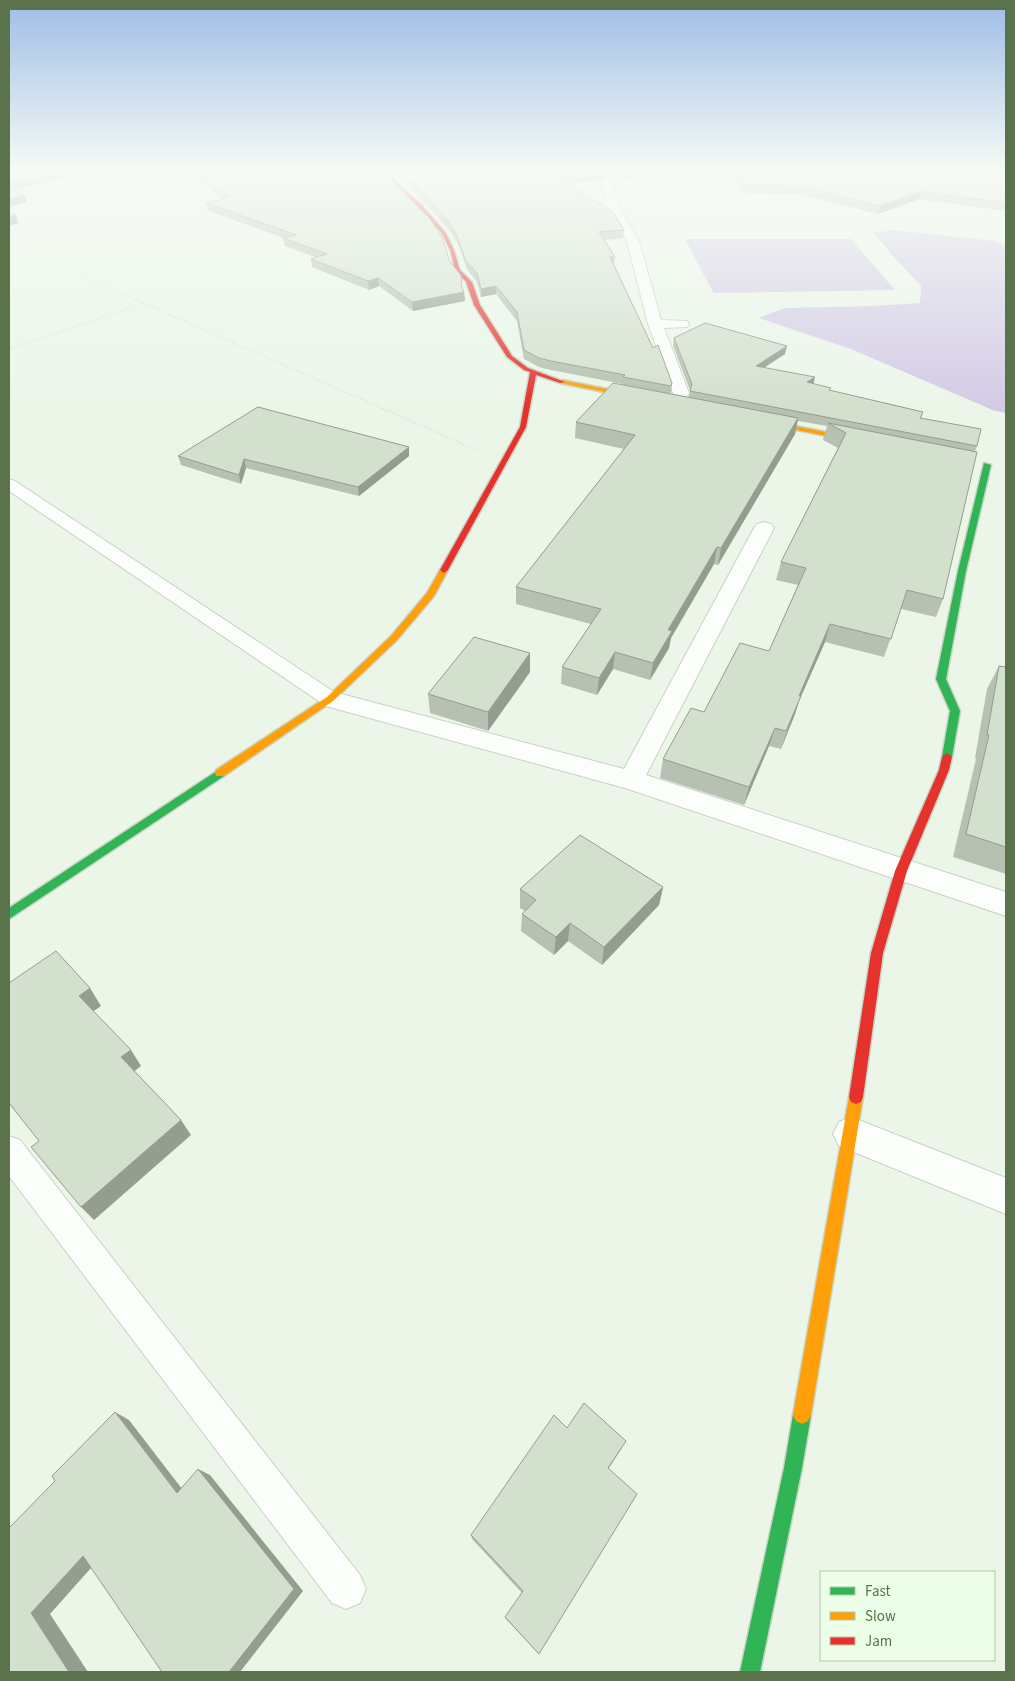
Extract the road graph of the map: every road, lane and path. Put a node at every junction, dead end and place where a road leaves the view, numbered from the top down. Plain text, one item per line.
1 (21, 249) edge
2 (453, 249) edge
3 (635, 249) edge
4 (143, 303) junction
5 (655, 324) junction
6 (682, 324) dead end
7 (9, 349) edge
8 (533, 372) junction
9 (672, 404) joint
10 (744, 418) edge
11 (876, 444) edge
12 (503, 462) junction
13 (987, 465) dead end
14 (9, 484) edge
15 (764, 528) dead end
16 (330, 698) junction
17 (631, 780) junction
18 (901, 871) junction
19 (1006, 904) edge
20 (9, 914) edge
21 (851, 1134) junction
22 (9, 1151) edge
23 (1006, 1196) edge
24 (346, 1589) dead end
25 (750, 1672) edge

1 - 4 path
2 - 8 street
3 - 5 street
4 - 7 path
4 - 12 path
5 - 6 street
5 - 9 street
8 - 9 street
8 - 12 street
10 - 11 street
12 - 16 street
13 - 18 street
14 - 16 lane
15 - 17 street
16 - 17 street
16 - 20 street
17 - 18 street
18 - 19 street
18 - 21 street
21 - 23 street
21 - 25 street
22 - 24 lane

